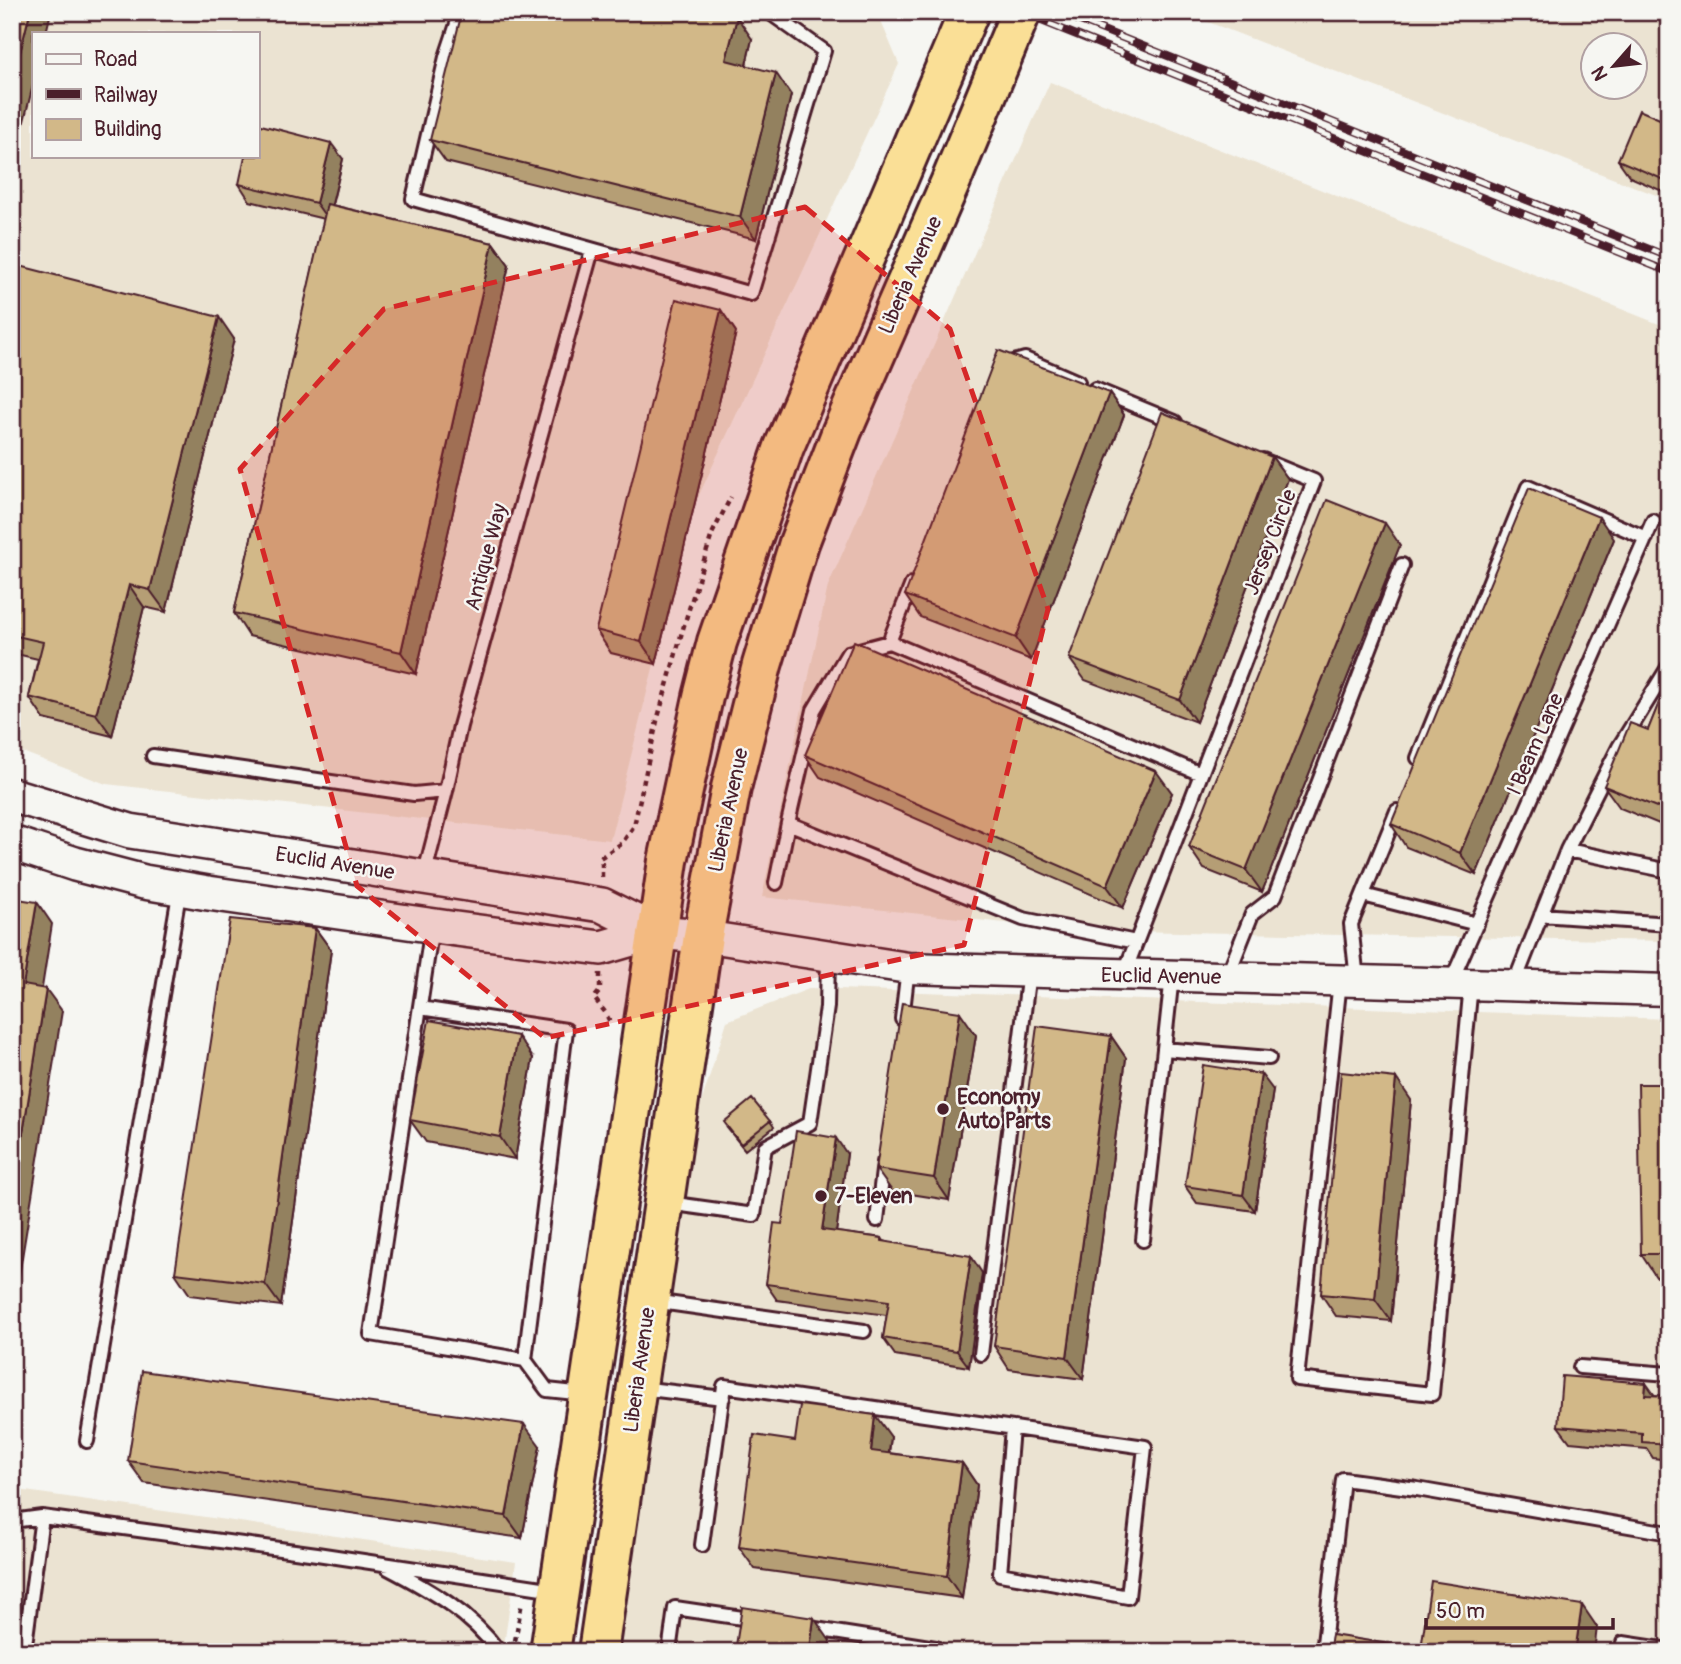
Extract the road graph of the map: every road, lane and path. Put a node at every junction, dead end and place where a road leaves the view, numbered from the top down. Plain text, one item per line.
1 (461, 12) edge
2 (769, 12) edge
3 (1021, 12) edge
4 (966, 21) edge
5 (592, 250) junction
6 (999, 371) edge
7 (1181, 425) edge
8 (1253, 456) edge
9 (1653, 522) dead end
10 (1646, 538) junction
11 (1402, 565) dead end
12 (918, 566) edge
13 (889, 642) junction
14 (1669, 666) edge
15 (153, 756) dead end
16 (1414, 767) edge
17 (1201, 774) junction
18 (446, 790) junction
19 (1404, 793) edge
20 (12, 795) edge
21 (788, 823) junction
22 (12, 843) edge
23 (1567, 850) junction
24 (1669, 871) edge
25 (424, 876) junction
26 (776, 883) dead end
27 (180, 888) junction
28 (1363, 895) junction
29 (1541, 915) junction
30 (1477, 924) junction
31 (1669, 924) edge
32 (432, 926) junction
33 (656, 932) junction
34 (703, 936) junction
35 (1136, 942) junction
36 (828, 957) junction
37 (908, 968) junction
38 (1029, 972) junction
39 (1124, 975) junction
40 (1172, 976) junction
41 (1227, 977) junction
42 (1348, 980) junction
43 (1461, 983) junction
44 (1513, 985) junction
45 (1669, 990) edge
46 (600, 991) dead end
47 (594, 998) dead end
48 (420, 1008) junction
49 (900, 1035) edge
50 (1164, 1049) junction
51 (1269, 1058) dead end
52 (885, 1154) edge
53 (664, 1202) junction
54 (877, 1220) dead end
55 (1143, 1240) dead end
56 (650, 1301) junction
57 (864, 1331) dead end
58 (981, 1354) dead end
59 (524, 1360) junction
60 (1580, 1367) dead end
61 (1669, 1374) edge
62 (637, 1388) junction
63 (588, 1394) junction
64 (723, 1398) junction
65 (1012, 1428) junction
66 (87, 1441) dead end
67 (42, 1517) junction
68 (12, 1521) edge
69 (1669, 1533) edge
70 (702, 1545) dead end
71 (378, 1563) junction
72 (559, 1591) junction
73 (519, 1608) dead end
74 (764, 1621) edge
75 (790, 1625) edge
76 (1669, 1650) edge
77 (532, 1651) edge
78 (23, 1652) edge
79 (499, 1652) edge
80 (598, 1652) edge
81 (669, 1652) edge
82 (935, 1652) edge
83 (1323, 1652) edge
84 (1621, 1652) edge

1 - 5 lane
2 - 5 lane
3 - 34 highway, Liberia Avenue, bridge
4 - 33 highway
5 - 18 lane, Antique Way
6 - 7 lane
8 - 17 lane, Jersey Circle
9 - 10 lane, I Beam Lane
10 - 16 lane
10 - 30 lane, I Beam Lane
11 - 41 lane
12 - 13 lane
13 - 17 lane
13 - 21 lane
14 - 23 lane
15 - 18 lane
17 - 35 lane, Jersey Circle
18 - 25 lane, Antique Way
19 - 28 lane
20 - 25 main road, Euclid Avenue
21 - 26 lane
21 - 35 lane
22 - 27 main road, Euclid Avenue
23 - 24 lane
23 - 29 lane
25 - 33 main road, Euclid Avenue
27 - 32 main road, Euclid Avenue
27 - 66 lane
28 - 30 lane
28 - 42 lane
29 - 31 lane
29 - 44 lane
30 - 43 lane, I Beam Lane
32 - 33 main road, Euclid Avenue
32 - 48 lane
33 - 34 main road, Euclid Avenue
33 - 63 highway
34 - 36 street, Euclid Avenue
34 - 53 highway, Liberia Avenue
35 - 39 lane, Jersey Circle
36 - 37 street, Euclid Avenue
36 - 53 lane
37 - 38 street, Euclid Avenue
37 - 49 lane
38 - 39 street, Euclid Avenue
38 - 58 lane
39 - 40 street, Euclid Avenue
40 - 41 street, Euclid Avenue
40 - 50 lane
41 - 42 street, Euclid Avenue
42 - 43 street, Euclid Avenue
42 - 43 lane, I Beam Lane
43 - 44 street, Euclid Avenue
44 - 45 street, Euclid Avenue
46 - 47 path
48 - 59 lane
48 - 59 lane
50 - 51 lane
50 - 55 lane
52 - 54 lane
53 - 56 highway, Liberia Avenue
56 - 57 lane
56 - 62 highway, Liberia Avenue
59 - 63 lane
60 - 61 lane
62 - 64 lane
62 - 80 highway, Liberia Avenue
63 - 72 highway
64 - 65 lane
64 - 70 lane
65 - 65 lane
67 - 68 lane
67 - 71 lane
67 - 78 lane
69 - 83 lane
71 - 72 lane
71 - 79 lane
72 - 77 highway
73 - 77 path
74 - 81 lane
75 - 82 lane
76 - 84 lane

